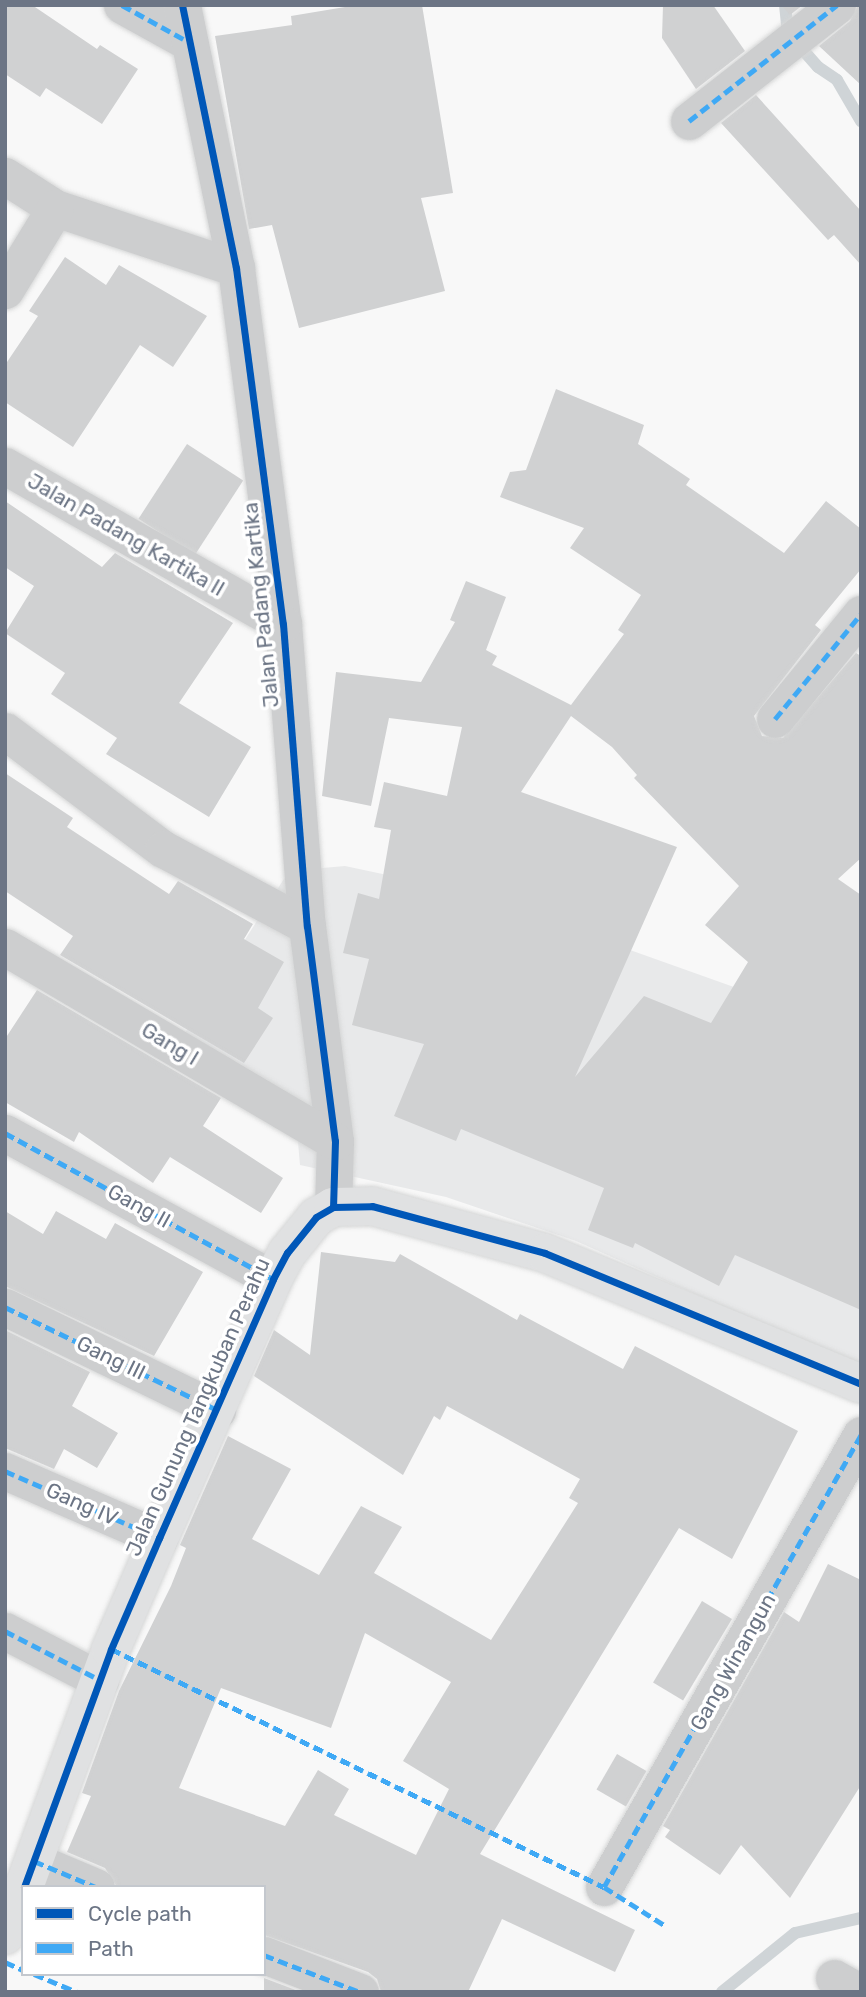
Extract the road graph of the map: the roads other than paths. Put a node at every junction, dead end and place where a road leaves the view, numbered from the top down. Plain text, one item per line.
1 (122, 5) edge
2 (182, 5) edge
3 (837, 5) edge
4 (187, 41) junction
5 (689, 121) dead end
6 (5, 176) edge
7 (55, 208) junction
8 (236, 268) junction
9 (5, 290) edge
10 (5, 466) edge
11 (861, 614) edge
12 (283, 624) junction
13 (775, 719) dead end
14 (5, 731) edge
15 (307, 926) junction
16 (5, 947) edge
17 (5, 1133) edge
18 (335, 1141) junction
19 (333, 1207) junction
20 (273, 1279) junction
21 (5, 1307) edge
22 (861, 1384) edge
23 (217, 1410) junction
24 (861, 1435) edge
25 (5, 1471) edge
26 (159, 1538) junction
27 (5, 1631) edge
28 (100, 1680) junction
29 (27, 1879) edge
30 (79, 1885) edge
31 (604, 1888) dead end
32 (21, 1894) edge
33 (5, 1934) edge
34 (266, 1956) edge
35 (360, 1992) edge

1 - 4 street
2 - 4 street, Jalan Padang Kartika
3 - 5 street
4 - 8 street, Jalan Padang Kartika
6 - 7 street
7 - 8 street
7 - 9 street
8 - 12 street, Jalan Padang Kartika
10 - 12 street, Jalan Padang Kartika II
11 - 13 street
12 - 15 street, Jalan Padang Kartika
14 - 15 street
15 - 18 street, Jalan Padang Kartika
16 - 18 street, Gang I
17 - 20 street, Gang II
18 - 19 street, Jalan Padang Kartika
19 - 20 street, Jalan Gunung Tangkuban Perahu
19 - 22 street
20 - 23 street, Jalan Gunung Tangkuban Perahu
21 - 23 street, Gang III
23 - 26 street, Jalan Gunung Tangkuban Perahu
24 - 31 street, Gang Winangun
25 - 26 street, Gang IV
26 - 28 street, Jalan Gunung Tangkuban Perahu
27 - 28 street
28 - 29 street, Jalan Gunung Tangkuban Perahu
29 - 30 street
32 - 33 street, Jalan Gunung Tangkuban Perahu
34 - 35 street

